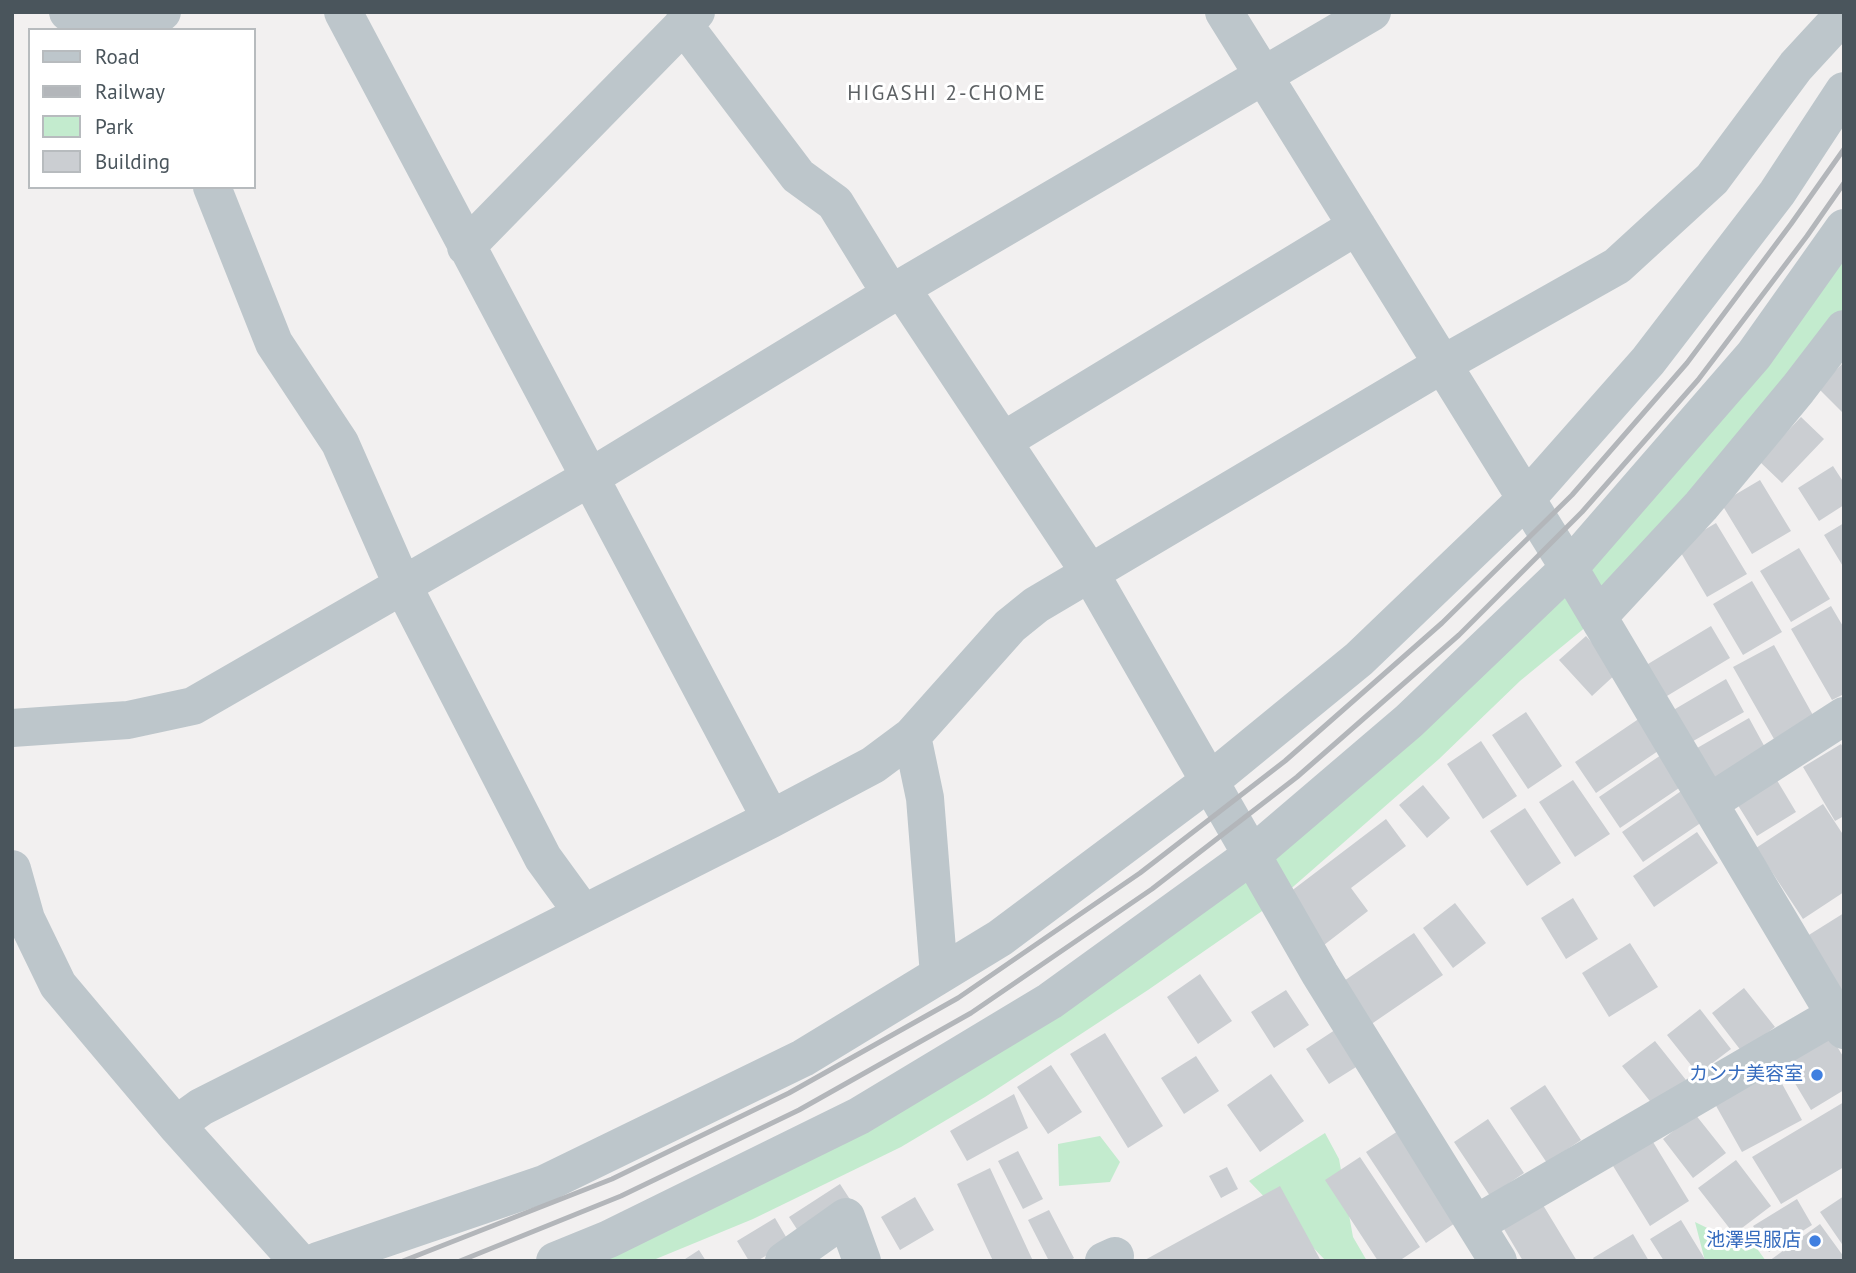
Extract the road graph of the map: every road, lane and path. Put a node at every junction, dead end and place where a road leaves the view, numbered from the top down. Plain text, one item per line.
1 (68, 12) edge
2 (342, 12) edge
3 (1224, 12) edge
4 (1372, 12) edge
5 (1844, 14) edge
6 (689, 18) edge
7 (153, 22) edge
8 (1264, 78) junction
9 (1844, 91) edge
10 (213, 189) edge
11 (1357, 226) junction
12 (1844, 228) edge
13 (466, 247) junction
14 (896, 291) junction
15 (1844, 329) edge
16 (1443, 364) junction
17 (1003, 441) junction
18 (589, 478) junction
19 (1527, 498) junction
20 (1569, 568) junction
21 (1090, 573) junction
22 (402, 584) junction
23 (1598, 617) junction
24 (1844, 716) edge
25 (12, 728) edge
26 (912, 736) junction
27 (1210, 781) junction
28 (1709, 803) junction
29 (771, 819) junction
30 (1252, 855) junction
31 (12, 869) edge
32 (583, 914) junction
33 (939, 975) junction
34 (1839, 1023) edge
35 (176, 1125) junction
36 (1476, 1224) junction
37 (298, 1261) edge
38 (318, 1261) edge
39 (555, 1261) edge
40 (784, 1261) edge
41 (862, 1261) edge
42 (1498, 1261) edge

1 - 7 street
2 - 13 street
3 - 8 street
4 - 8 street
5 - 16 street
6 - 13 street
6 - 14 street
8 - 11 street
8 - 14 street
9 - 19 street
10 - 22 street
11 - 16 street
11 - 17 street
12 - 20 street
13 - 18 street
14 - 17 street
14 - 18 street
15 - 23 street
16 - 19 street
16 - 21 street
17 - 21 street
18 - 22 street
18 - 29 street
19 - 20 street
19 - 27 street
20 - 23 street
20 - 30 street
21 - 26 street
21 - 27 street
22 - 25 street
22 - 32 street
23 - 28 street
24 - 28 street
26 - 29 street
26 - 33 street
27 - 30 street
27 - 33 street
28 - 34 street
29 - 32 street
30 - 36 street
30 - 39 street
31 - 35 street
32 - 35 street
33 - 38 street
34 - 36 street
35 - 37 street
36 - 42 street
40 - 41 street

